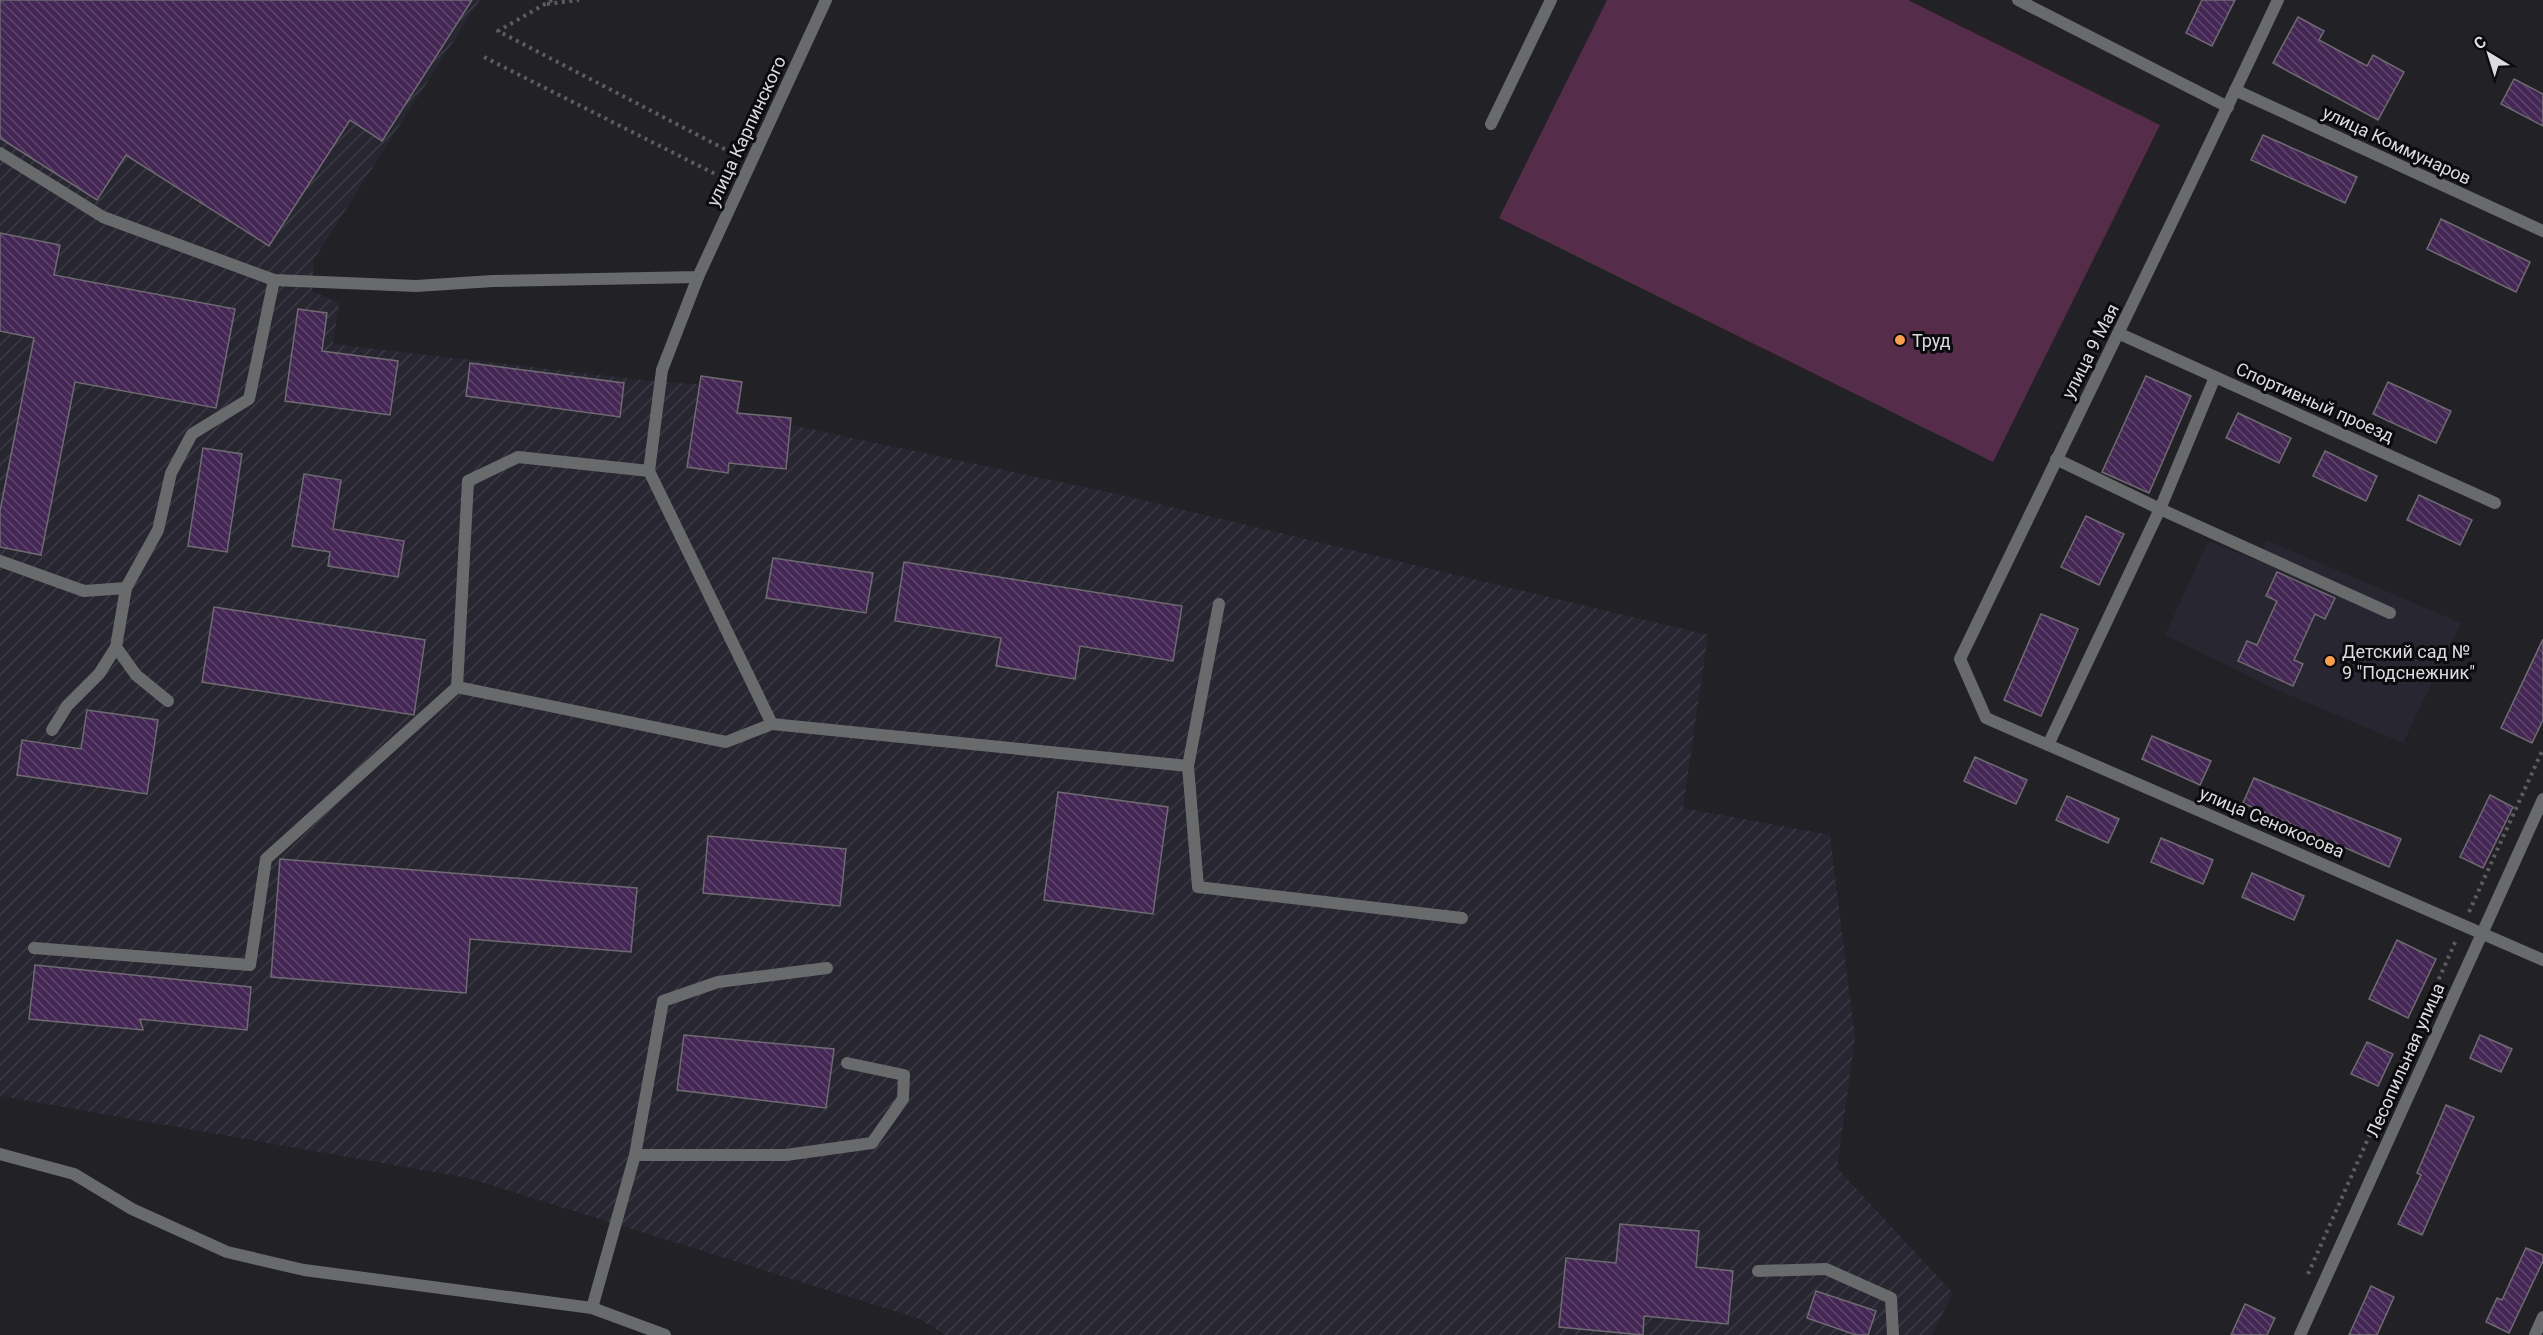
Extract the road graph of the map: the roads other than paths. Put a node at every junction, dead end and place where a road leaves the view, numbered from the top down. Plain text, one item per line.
1 (826, 0) edge
2 (1551, 0) edge
3 (2018, 0) edge
4 (2278, 0) edge
5 (2235, 90) junction
6 (2228, 107) junction
7 (1491, 124) dead end
8 (0, 153) edge
9 (2543, 231) edge
10 (698, 277) junction
11 (274, 280) junction
12 (2120, 333) junction
13 (2215, 376) junction
14 (2056, 459) junction
15 (649, 471) junction
16 (2495, 503) dead end
17 (2160, 509) junction
18 (0, 561) edge
19 (126, 588) junction
20 (1219, 604) dead end
21 (2390, 613) dead end
22 (116, 647) junction
23 (457, 687) junction
24 (168, 701) dead end
25 (1986, 718) joint
26 (772, 724) junction
27 (52, 730) dead end
28 (2048, 745) junction
29 (1188, 766) junction
30 (2543, 799) edge
31 (1462, 918) dead end
32 (2482, 932) junction
33 (34, 948) dead end
34 (2543, 960) edge
35 (827, 968) dead end
36 (848, 1063) dead end
37 (0, 1154) edge
38 (635, 1155) junction
39 (1758, 1272) dead end
40 (592, 1308) junction
41 (2543, 1317) edge
42 (665, 1335) edge
43 (1893, 1335) edge
44 (2300, 1335) edge
45 (2535, 1335) edge

1 - 10 street, улица Карпинского
2 - 7 street
3 - 6 street
4 - 5 street, улица 9 Мая
5 - 6 street, улица 9 Мая
5 - 9 street, улица Коммунаров
6 - 12 street, улица 9 Мая
8 - 11 street
10 - 11 street
10 - 15 street, улица Карпинского
11 - 19 street
12 - 13 street, Спортивный проезд
12 - 14 street, улица 9 Мая
13 - 16 street, Спортивный проезд
13 - 17 street
14 - 17 street
14 - 25 street, улица 9 Мая
15 - 23 street
15 - 26 street
17 - 21 street
17 - 28 street
18 - 19 street
19 - 22 street
20 - 29 street
22 - 24 street
22 - 27 street
23 - 26 street
23 - 33 street
25 - 28 street, улица Сенокосова
26 - 29 street
28 - 32 street, улица Сенокосова
29 - 31 street
30 - 32 street, Лесопильная улица
32 - 34 street, улица Сенокосова
32 - 44 street, Лесопильная улица
35 - 38 street
36 - 38 street
37 - 40 street
38 - 40 street
39 - 43 street
40 - 42 street
41 - 45 street

